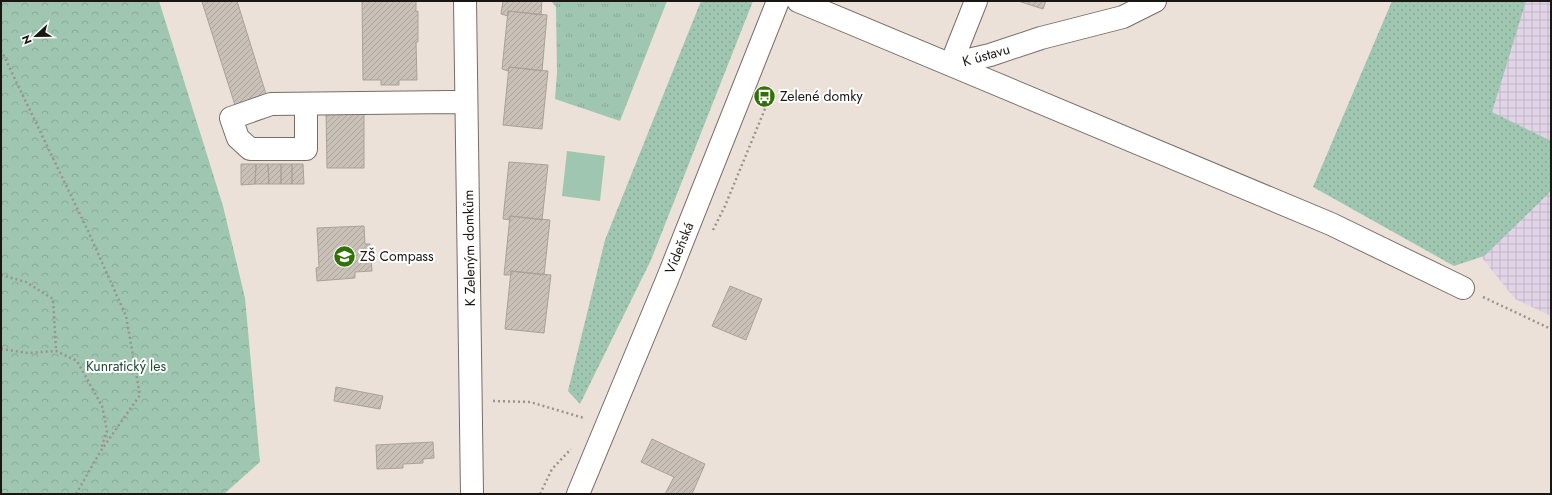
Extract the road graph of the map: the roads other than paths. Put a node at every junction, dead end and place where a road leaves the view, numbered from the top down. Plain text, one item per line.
1 (465, 1) edge
2 (778, 1) edge
3 (798, 1) edge
4 (976, 1) edge
5 (1155, 1) edge
6 (951, 64) junction
7 (466, 103) junction
8 (306, 104) dead end
9 (1464, 288) road end
10 (472, 494) edge
11 (578, 494) edge

1 - 7 street, K Zeleným domkům
2 - 11 street, Vídeňská
3 - 6 street, K ústavu
4 - 6 street
5 - 6 street, K ústavu
6 - 9 street
7 - 8 street
7 - 10 street, K Zeleným domkům

